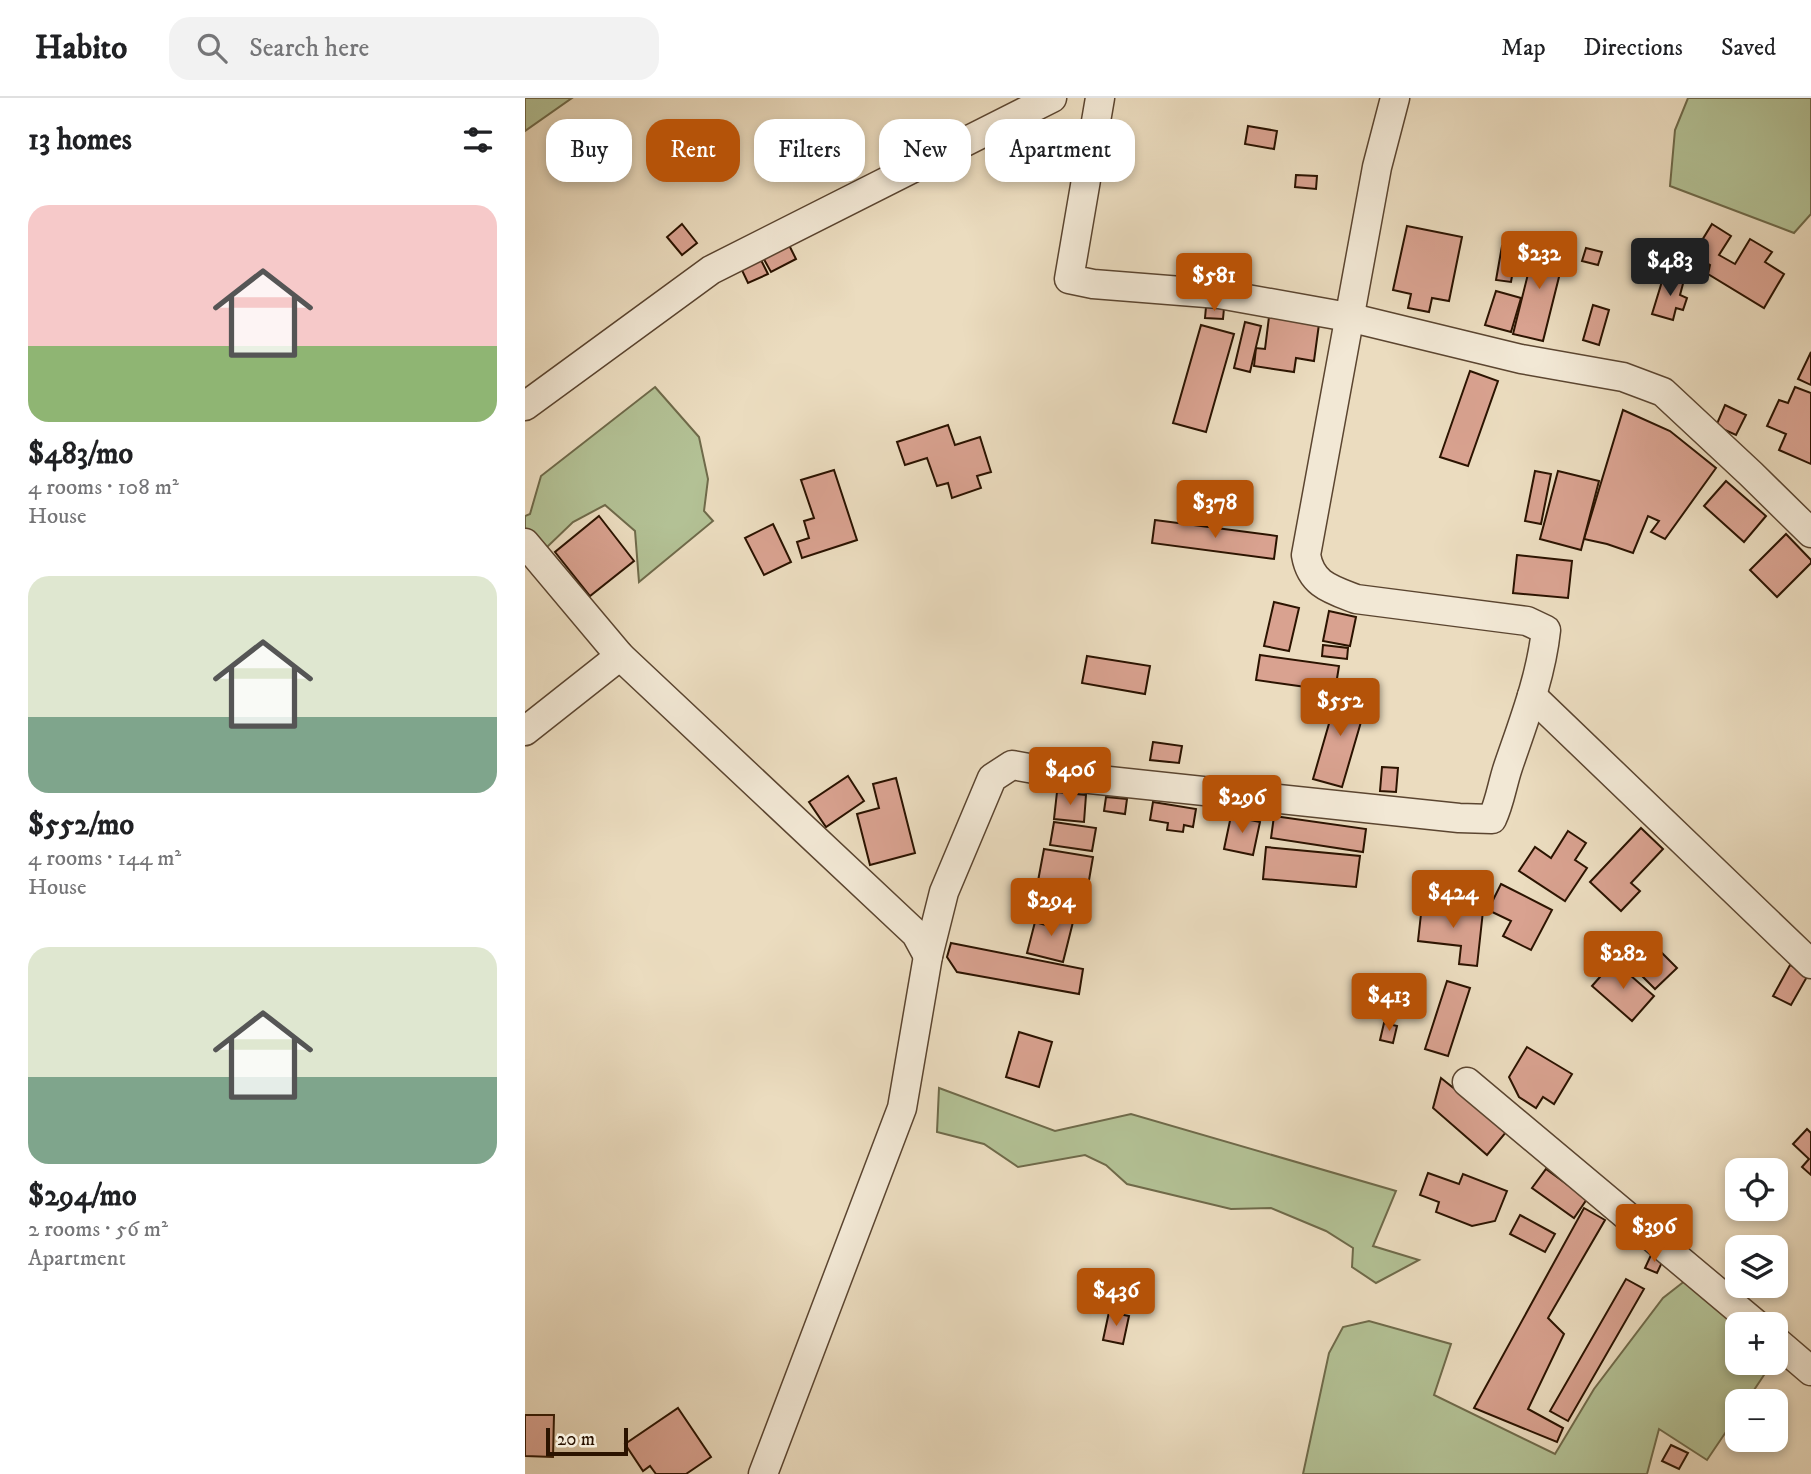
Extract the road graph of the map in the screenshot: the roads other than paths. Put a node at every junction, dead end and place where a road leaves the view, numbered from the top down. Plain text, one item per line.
1 (1052, 98) edge
2 (1100, 98) edge
3 (1395, 98) edge
4 (1348, 317) junction
5 (525, 406) edge
6 (1811, 533) edge
7 (525, 543) edge
8 (620, 656) junction
9 (1532, 696) junction
10 (525, 732) edge
11 (928, 956) junction
12 (1811, 964) edge
13 (1467, 1082) dead end
14 (1741, 1312) edge
15 (1788, 1352) edge
16 (1811, 1371) edge
17 (763, 1474) edge

1 - 5 street
2 - 4 street
3 - 4 street
4 - 6 street
4 - 9 street
7 - 8 street
8 - 10 street
8 - 11 street
9 - 11 street
9 - 12 street
11 - 17 street
13 - 14 street
15 - 16 street

